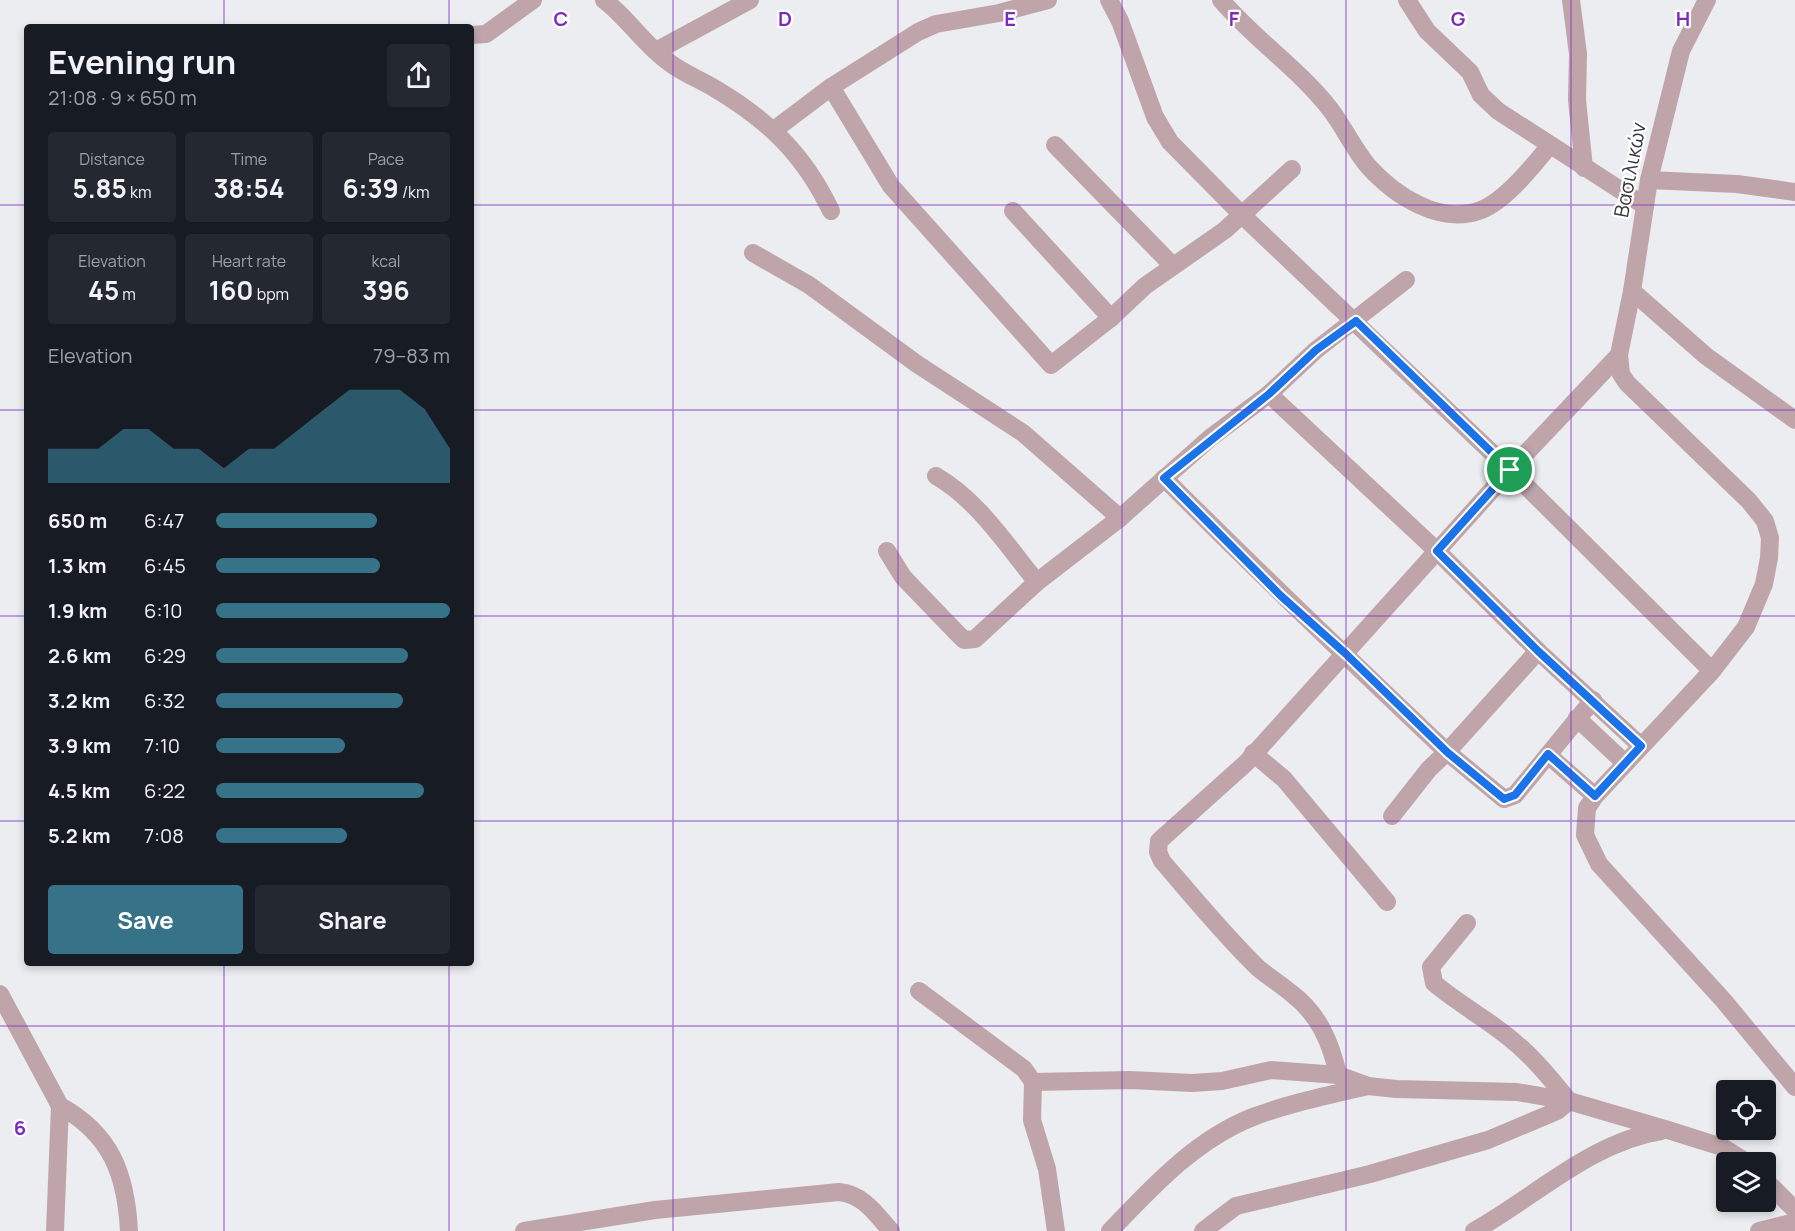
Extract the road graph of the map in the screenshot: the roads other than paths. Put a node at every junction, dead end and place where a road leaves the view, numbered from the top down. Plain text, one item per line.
1 (533, 0) edge
2 (604, 0) edge
3 (750, 0) edge
4 (1048, 0) edge
5 (1109, 0) edge
6 (1221, 0) edge
7 (1407, 0) edge
8 (1571, 0) edge
9 (1707, 0) edge
10 (474, 35) edge
11 (656, 51) junction
12 (831, 87) junction
13 (774, 130) junction
14 (1055, 145) dead end
15 (1550, 145) junction
16 (1584, 168) junction
17 (1292, 169) dead end
18 (1649, 180) junction
19 (1795, 192) edge
20 (1645, 206) junction
21 (831, 211) dead end
22 (1013, 211) dead end
23 (1242, 215) junction
24 (753, 253) dead end
25 (1173, 266) junction
26 (1406, 280) dead end
27 (1632, 291) junction
28 (1111, 318) junction
29 (1356, 321) junction
30 (1619, 355) junction
31 (1269, 394) junction
32 (1795, 420) edge
33 (1510, 470) junction
34 (936, 476) dead end
35 (1164, 478) junction
36 (1120, 518) junction
37 (886, 551) dead end
38 (1437, 551) junction
39 (1037, 582) junction
40 (1538, 651) junction
41 (1346, 654) junction
42 (1712, 671) junction
43 (1593, 700) junction
44 (1577, 718) junction
45 (1641, 746) junction
46 (1447, 752) junction
47 (1253, 753) junction
48 (1548, 754) junction
49 (1625, 763) junction
50 (1595, 796) junction
51 (1392, 816) dead end
52 (1387, 902) dead end
53 (1467, 922) dead end
54 (919, 991) dead end
55 (0, 994) edge
56 (1338, 1075) junction
57 (1033, 1082) junction
58 (1368, 1086) junction
59 (1795, 1087) edge
60 (1569, 1101) junction
61 (60, 1106) junction
62 (1668, 1130) junction
63 (1730, 1152) edge
64 (1776, 1191) edge
65 (1795, 1210) edge
66 (1795, 1222) edge
67 (55, 1231) edge
68 (129, 1231) edge
69 (524, 1231) edge
70 (891, 1231) edge
71 (1056, 1231) edge
72 (1110, 1231) edge
73 (1203, 1231) edge
74 (1474, 1231) edge
75 (1759, 1231) edge

1 - 10 street
2 - 11 street
3 - 11 street
4 - 12 street
5 - 23 street
6 - 15 street
7 - 15 street
8 - 16 street
9 - 18 street, Βασιλικών
11 - 13 street
12 - 13 street
12 - 28 street
13 - 21 street
14 - 25 street
15 - 16 street
16 - 20 street
17 - 23 street
18 - 19 street
18 - 20 street, Βασιλικών
20 - 27 street, Βασιλικών
22 - 28 street
23 - 25 street
23 - 29 street
24 - 36 street
25 - 28 street
26 - 29 street
27 - 30 street, Βασιλικών
27 - 32 street
29 - 31 street
29 - 33 street
30 - 33 street
30 - 42 street
31 - 35 street
31 - 38 street
33 - 38 street
33 - 42 street
34 - 39 street
35 - 36 street
35 - 41 street
36 - 39 street
37 - 39 street
38 - 40 street
38 - 41 street
40 - 43 street
40 - 46 street
41 - 46 street
41 - 47 street
42 - 45 street
43 - 44 street
43 - 45 street
44 - 48 street
44 - 49 street
45 - 49 street
46 - 48 street
46 - 51 street
47 - 52 street
47 - 56 street
48 - 50 street
49 - 50 street
50 - 59 street
53 - 60 street
54 - 57 street
55 - 61 street
56 - 57 street
56 - 58 street
57 - 71 street
58 - 60 street
58 - 72 street
60 - 62 street
60 - 73 street
61 - 67 street
61 - 68 street
62 - 63 street
62 - 74 street
64 - 65 street
66 - 75 street
69 - 70 street

